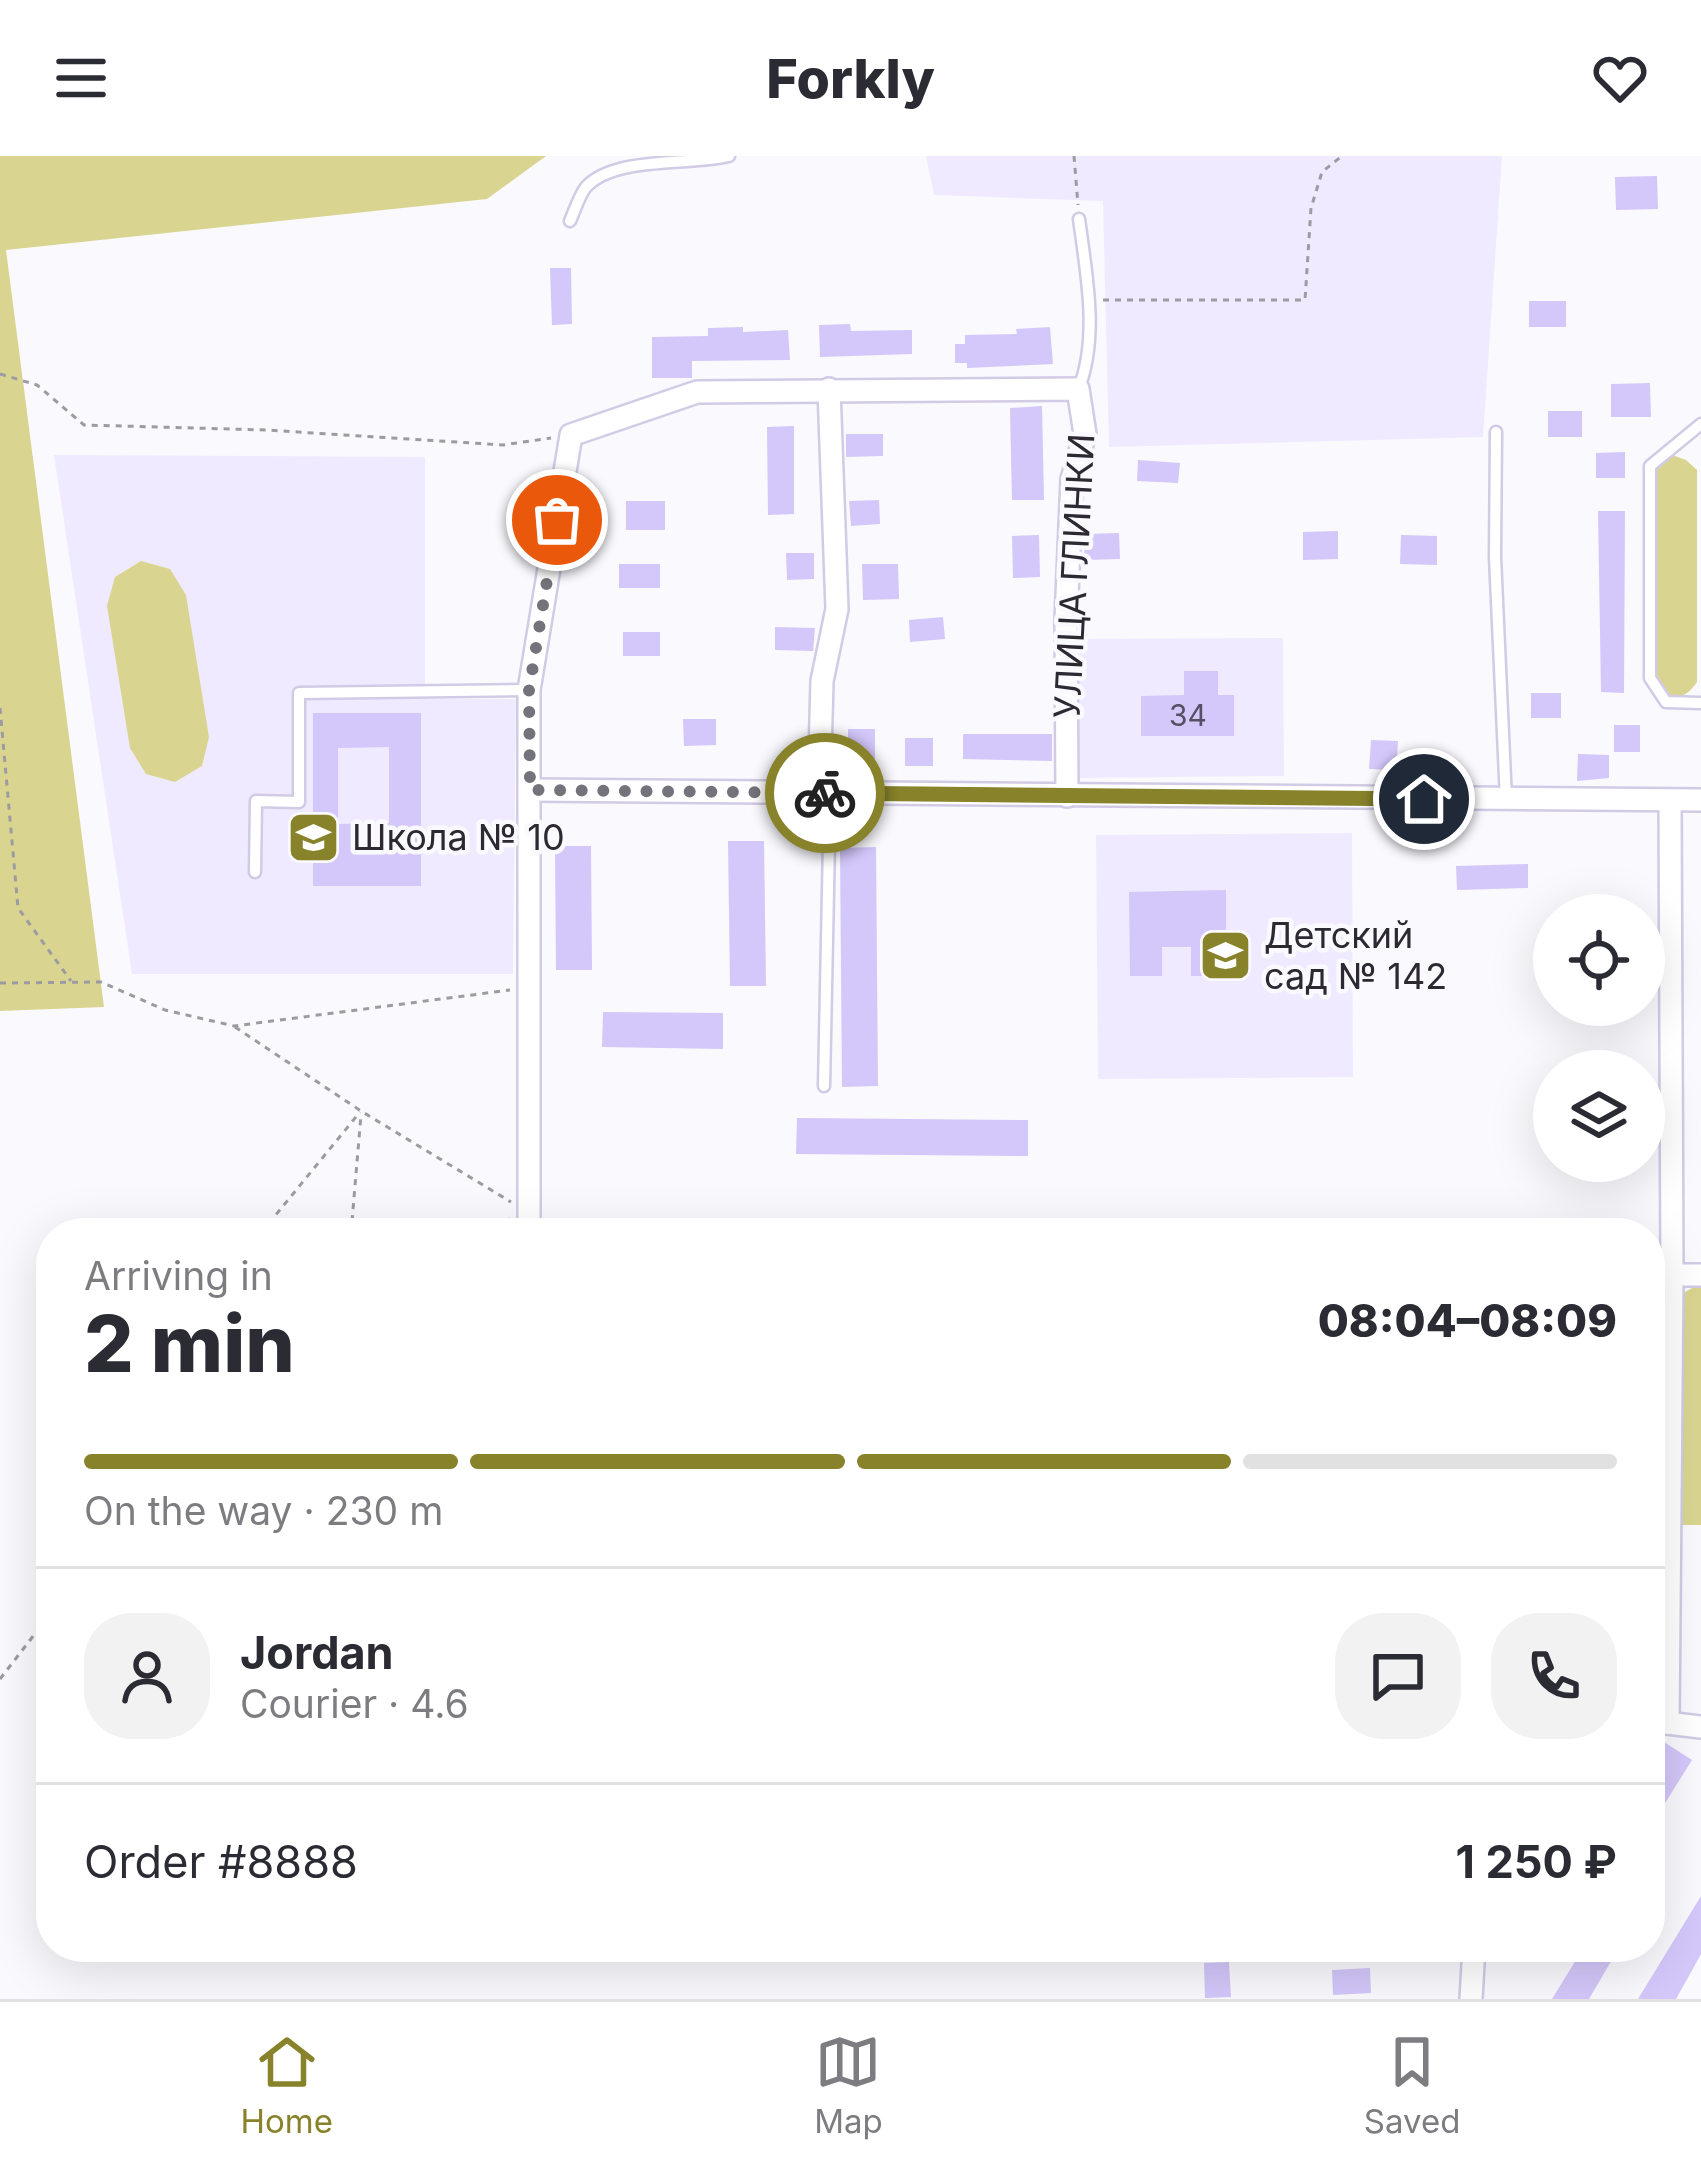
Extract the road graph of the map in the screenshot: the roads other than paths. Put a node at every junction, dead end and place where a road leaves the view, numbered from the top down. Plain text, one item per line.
1 (729, 156) edge
2 (1079, 219) road end
3 (570, 221) dead end
4 (829, 389) junction
5 (1078, 389) junction
6 (1701, 424) edge
7 (1496, 432) dead end
8 (529, 690) junction
9 (1701, 703) edge
10 (530, 790) junction
11 (825, 793) junction
12 (1067, 796) junction
13 (1506, 800) junction
14 (1701, 800) edge
15 (1670, 801) junction
16 (255, 872) dead end
17 (824, 1086) dead end
18 (528, 1218) edge
19 (1662, 1218) edge
20 (1665, 1275) edge
21 (1701, 1275) edge
22 (1665, 1723) edge
23 (1701, 1727) edge
24 (1473, 1962) edge
25 (1472, 1999) edge

1 - 3 lane
2 - 5 lane
4 - 5 street, УЛИЦА ГЛИНКИ
4 - 8 street, УЛИЦА ГЛИНКИ
4 - 11 street
5 - 12 street, УЛИЦА ГЛИНКИ
6 - 9 lane
7 - 13 lane
8 - 10 street
8 - 16 lane
10 - 11 street
10 - 18 street
11 - 12 street
11 - 17 lane
12 - 13 street
13 - 15 street
14 - 15 street
15 - 19 street
20 - 21 street
22 - 23 street
24 - 25 street

